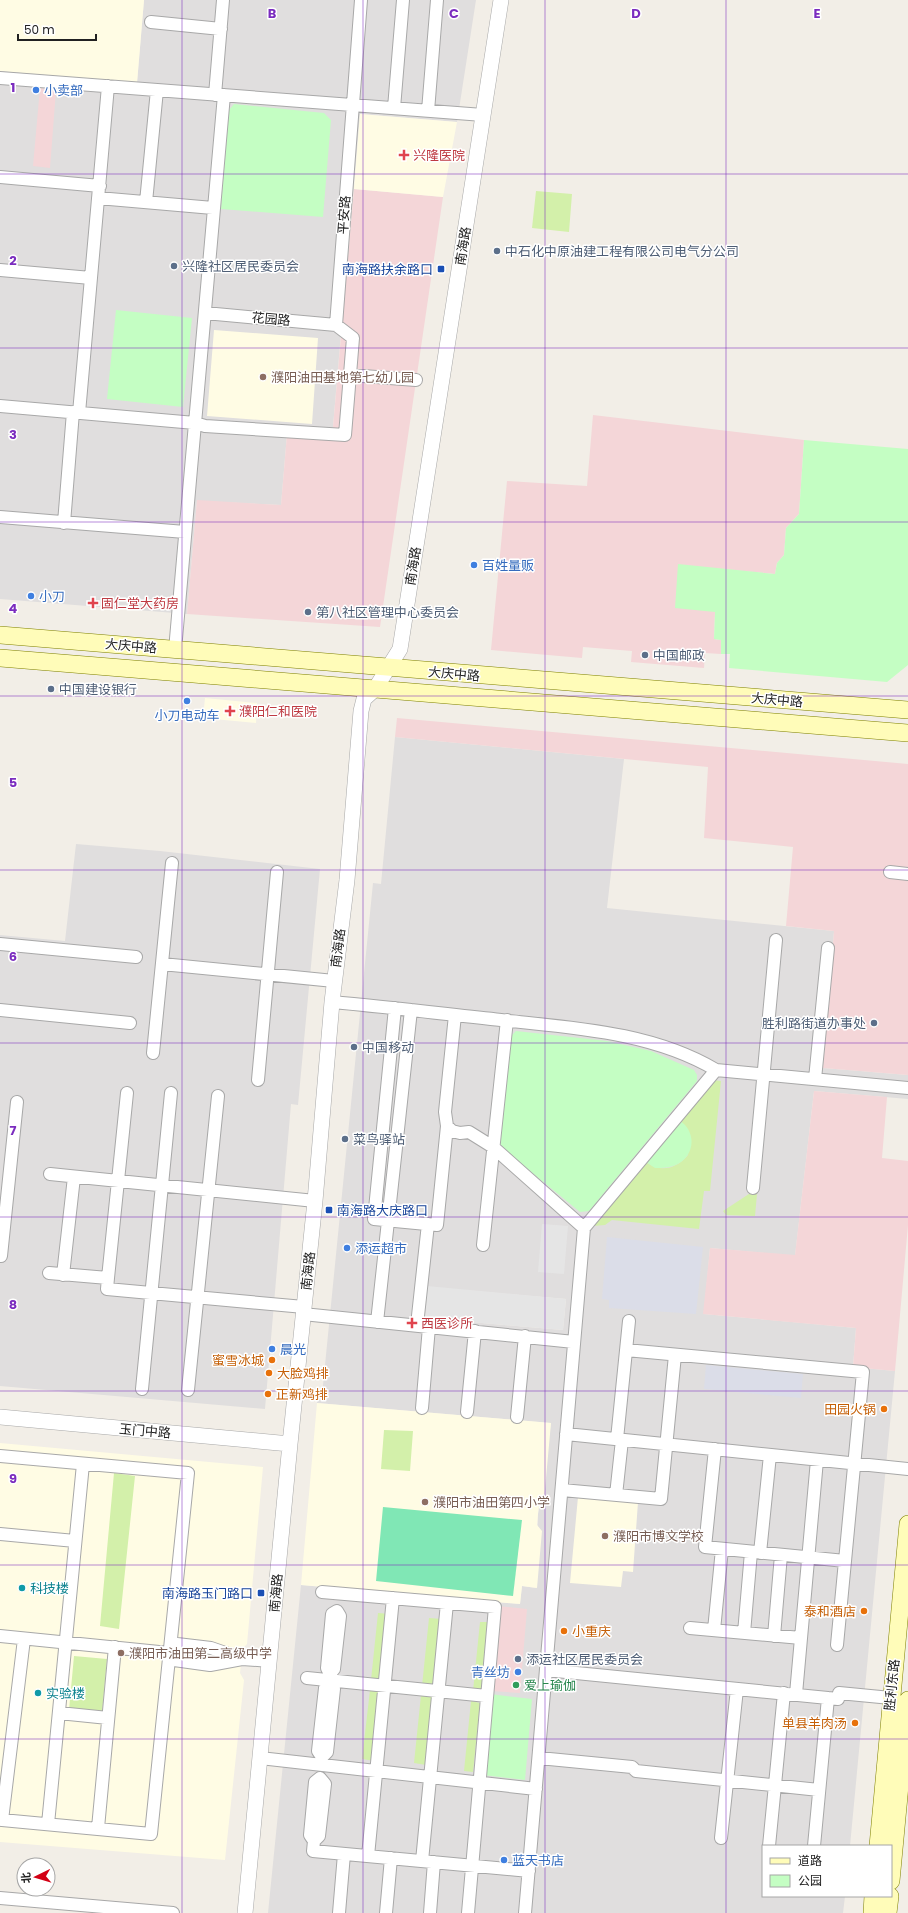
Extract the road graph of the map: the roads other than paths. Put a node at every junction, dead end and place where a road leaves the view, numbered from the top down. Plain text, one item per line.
1 (223, 0) edge
2 (361, 0) edge
3 (403, 0) edge
4 (437, 0) edge
5 (501, 0) edge
6 (151, 22) dead end
7 (221, 29) junction
8 (0, 78) edge
9 (108, 86) junction
10 (157, 90) junction
11 (219, 95) junction
12 (353, 104) junction
13 (394, 108) junction
14 (428, 111) junction
15 (483, 115) junction
16 (0, 177) edge
17 (100, 186) junction
18 (98, 198) junction
19 (146, 202) junction
20 (213, 208) junction
21 (0, 270) edge
22 (91, 278) junction
23 (205, 313) junction
24 (336, 325) junction
25 (350, 376) junction
26 (416, 380) dead end
27 (0, 406) edge
28 (76, 413) junction
29 (195, 423) junction
30 (0, 517) edge
31 (64, 523) junction
32 (185, 532) junction
33 (0, 635) edge
34 (174, 650) junction
35 (0, 658) edge
36 (387, 668) junction
37 (375, 689) junction
38 (908, 710) edge
39 (908, 733) edge
40 (172, 863) dead end
41 (277, 872) dead end
42 (890, 872) dead end
43 (908, 874) edge
44 (776, 940) dead end
45 (0, 944) edge
46 (828, 948) dead end
47 (136, 957) dead end
48 (162, 964) junction
49 (267, 975) junction
50 (334, 981) junction
51 (332, 1002) junction
52 (395, 1008) junction
53 (0, 1010) edge
54 (411, 1010) junction
55 (454, 1015) junction
56 (507, 1020) junction
57 (130, 1023) dead end
58 (153, 1053) dead end
59 (716, 1070) junction
60 (763, 1075) junction
61 (815, 1079) junction
62 (258, 1080) dead end
63 (908, 1088) edge
64 (127, 1093) dead end
65 (171, 1094) dead end
66 (218, 1096) dead end
67 (18, 1102) dead end
68 (447, 1126) junction
69 (493, 1147) junction
70 (50, 1174) dead end
71 (74, 1177) junction
72 (118, 1181) junction
73 (162, 1185) junction
74 (753, 1188) dead end
75 (209, 1190) junction
76 (315, 1201) junction
77 (388, 1220) junction
78 (428, 1224) junction
79 (584, 1228) junction
80 (483, 1245) dead end
81 (1, 1256) edge
82 (49, 1273) dead end
83 (62, 1275) junction
84 (108, 1278) junction
85 (152, 1292) junction
86 (198, 1297) junction
87 (303, 1311) junction
88 (629, 1321) dead end
89 (377, 1322) junction
90 (417, 1325) junction
91 (430, 1327) junction
92 (475, 1331) junction
93 (525, 1336) junction
94 (574, 1342) junction
95 (626, 1350) junction
96 (675, 1354) junction
97 (142, 1389) dead end
98 (188, 1390) dead end
99 (422, 1408) dead end
100 (467, 1412) dead end
101 (0, 1417) edge
102 (517, 1417) dead end
103 (566, 1434) junction
104 (619, 1439) junction
105 (290, 1444) junction
106 (666, 1444) junction
107 (715, 1449) junction
108 (770, 1455) junction
109 (0, 1456) edge
110 (817, 1460) junction
111 (854, 1463) junction
112 (83, 1464) junction
113 (908, 1469) edge
114 (562, 1490) junction
115 (616, 1495) junction
116 (908, 1524) edge
117 (0, 1534) edge
118 (75, 1541) junction
119 (722, 1549) junction
120 (756, 1552) junction
121 (781, 1555) junction
122 (808, 1557) junction
123 (845, 1561) junction
124 (322, 1592) dead end
125 (339, 1593) junction
126 (393, 1598) junction
127 (447, 1602) junction
128 (690, 1628) dead end
129 (714, 1630) junction
130 (744, 1633) junction
131 (0, 1636) edge
132 (774, 1636) junction
133 (801, 1638) junction
134 (24, 1639) junction
135 (65, 1643) junction
136 (837, 1646) dead end
137 (115, 1647) junction
138 (169, 1653) junction
139 (242, 1659) junction
140 (270, 1661) junction
141 (546, 1670) junction
142 (307, 1678) dead end
143 (330, 1679) junction
144 (385, 1686) junction
145 (737, 1689) junction
146 (438, 1691) junction
147 (784, 1693) junction
148 (796, 1694) junction
149 (487, 1696) junction
150 (828, 1698) junction
151 (891, 1698) junction
152 (908, 1700) edge
153 (59, 1713) junction
154 (108, 1718) junction
155 (907, 1726) edge
156 (260, 1758) junction
157 (538, 1758) junction
158 (322, 1761) junction
159 (376, 1771) junction
160 (430, 1778) junction
161 (728, 1781) junction
162 (479, 1783) junction
163 (775, 1786) junction
164 (536, 1788) junction
165 (819, 1790) junction
166 (48, 1824) junction
167 (98, 1828) junction
168 (721, 1838) dead end
169 (769, 1845) edge
170 (814, 1845) edge
171 (878, 1845) edge
172 (344, 1854) junction
173 (368, 1856) junction
174 (391, 1858) junction
175 (422, 1861) junction
176 (434, 1862) junction
177 (472, 1866) junction
178 (529, 1871) junction
179 (892, 1871) edge
180 (873, 1897) edge
181 (890, 1897) edge
182 (0, 1898) edge
183 (173, 1913) edge
184 (246, 1913) edge
185 (339, 1913) edge
186 (386, 1913) edge
187 (430, 1913) edge
188 (468, 1913) edge
189 (525, 1913) edge
190 (872, 1913) edge
191 (888, 1913) edge

1 - 7 street
2 - 12 street, 平安路
3 - 13 street
4 - 14 street
5 - 15 street, 南海路
6 - 7 street
7 - 11 street
8 - 9 street
9 - 10 street
9 - 17 street
10 - 11 street
10 - 19 street
11 - 12 street
11 - 20 street
12 - 13 street
12 - 24 street, 平安路
13 - 14 street
14 - 15 street
15 - 36 street, 南海路
16 - 17 street
17 - 18 street
18 - 19 street
18 - 22 street
19 - 20 street
20 - 23 street
21 - 22 street
22 - 28 street
23 - 24 street, 花园路
23 - 29 street
24 - 25 street
25 - 26 street
25 - 29 street
27 - 28 street
28 - 29 street
28 - 31 street
29 - 32 street
30 - 31 street
31 - 32 street
32 - 34 street
33 - 34 main road, 大庆中路
34 - 36 main road, 大庆中路
35 - 37 main road, 大庆中路
36 - 37 street, 南海路
36 - 38 main road, 大庆中路
37 - 39 main road, 大庆中路
37 - 50 street, 南海路
40 - 48 street
41 - 49 street
42 - 43 street
44 - 60 street
45 - 47 street
46 - 61 street
48 - 49 street
48 - 58 street
49 - 50 street
49 - 62 street
50 - 51 street, 南海路
51 - 52 street
51 - 76 street, 南海路
52 - 54 street
52 - 77 street
53 - 57 street
54 - 55 street
54 - 77 street
55 - 56 street
55 - 68 street
56 - 59 street
56 - 69 street
59 - 60 street
59 - 79 street
60 - 61 street
60 - 74 street
61 - 63 street
64 - 72 street
65 - 73 street
66 - 75 street
67 - 81 street
68 - 69 street
68 - 78 street
69 - 79 street
69 - 80 street
70 - 71 street
71 - 72 street
71 - 83 street
72 - 73 street
72 - 84 street
73 - 75 street
73 - 85 street
75 - 76 street
75 - 86 street
76 - 87 street, 南海路
77 - 78 street
77 - 89 street
78 - 90 street
79 - 94 street
82 - 83 street
83 - 84 street
84 - 85 street
85 - 86 street
85 - 97 street
86 - 87 street
86 - 98 street
87 - 89 street
87 - 105 street, 南海路
88 - 95 street
89 - 90 street
90 - 91 street
91 - 92 street
91 - 99 street
92 - 93 street
92 - 100 street
93 - 94 street
93 - 102 street
94 - 103 street
95 - 96 street
95 - 104 street
96 - 106 street
96 - 111 street
101 - 105 street, 玉门中路
103 - 104 street
103 - 114 street
104 - 106 street
104 - 115 street
105 - 140 street, 南海路
106 - 107 street
106 - 115 street
107 - 108 street
107 - 119 street
108 - 110 street
108 - 120 street
109 - 112 street
110 - 111 street
110 - 122 street
111 - 113 street
111 - 123 street
112 - 118 street
112 - 138 street
114 - 115 street
114 - 141 street
116 - 151 main road, 胜利东路
117 - 118 street
118 - 135 street
119 - 120 street
119 - 129 street
120 - 121 street
120 - 130 street
121 - 122 street
121 - 132 street
122 - 123 street
122 - 133 street
123 - 136 street
124 - 125 street
125 - 126 street
125 - 143 street
126 - 127 street
126 - 144 street
127 - 146 street
127 - 149 street
128 - 129 street
129 - 130 street
130 - 132 street
131 - 134 street
132 - 133 street
133 - 148 street
134 - 135 street
134 - 166 street
135 - 137 street
135 - 153 street
137 - 138 street
137 - 154 street
138 - 139 street
138 - 139 street
138 - 167 street
139 - 140 street
140 - 156 street, 南海路
141 - 145 street
141 - 157 street
142 - 143 street
143 - 144 street
143 - 158 street
144 - 146 street
144 - 159 street
145 - 147 street
145 - 161 street
146 - 149 street
146 - 160 street
147 - 148 street
147 - 163 street
148 - 150 street
149 - 162 street
150 - 151 street
150 - 165 street
151 - 171 main road, 胜利东路
152 - 155 main road, 胜利东路
153 - 154 street
153 - 166 street
154 - 167 street
155 - 179 main road, 胜利东路
156 - 158 street
156 - 184 street, 南海路
157 - 161 street
157 - 164 street
158 - 159 street
158 - 172 street
159 - 160 street
159 - 173 street
160 - 162 street
160 - 175 street
161 - 163 street
161 - 168 street
162 - 164 street
162 - 177 street
163 - 165 street
163 - 169 street
164 - 178 street
165 - 170 street
166 - 167 street
172 - 173 street
172 - 185 street
173 - 174 street
174 - 175 street
174 - 186 street
175 - 176 street
176 - 177 street
176 - 187 street
177 - 178 street
177 - 188 street
178 - 189 street
180 - 190 main road
181 - 191 main road
182 - 183 street

